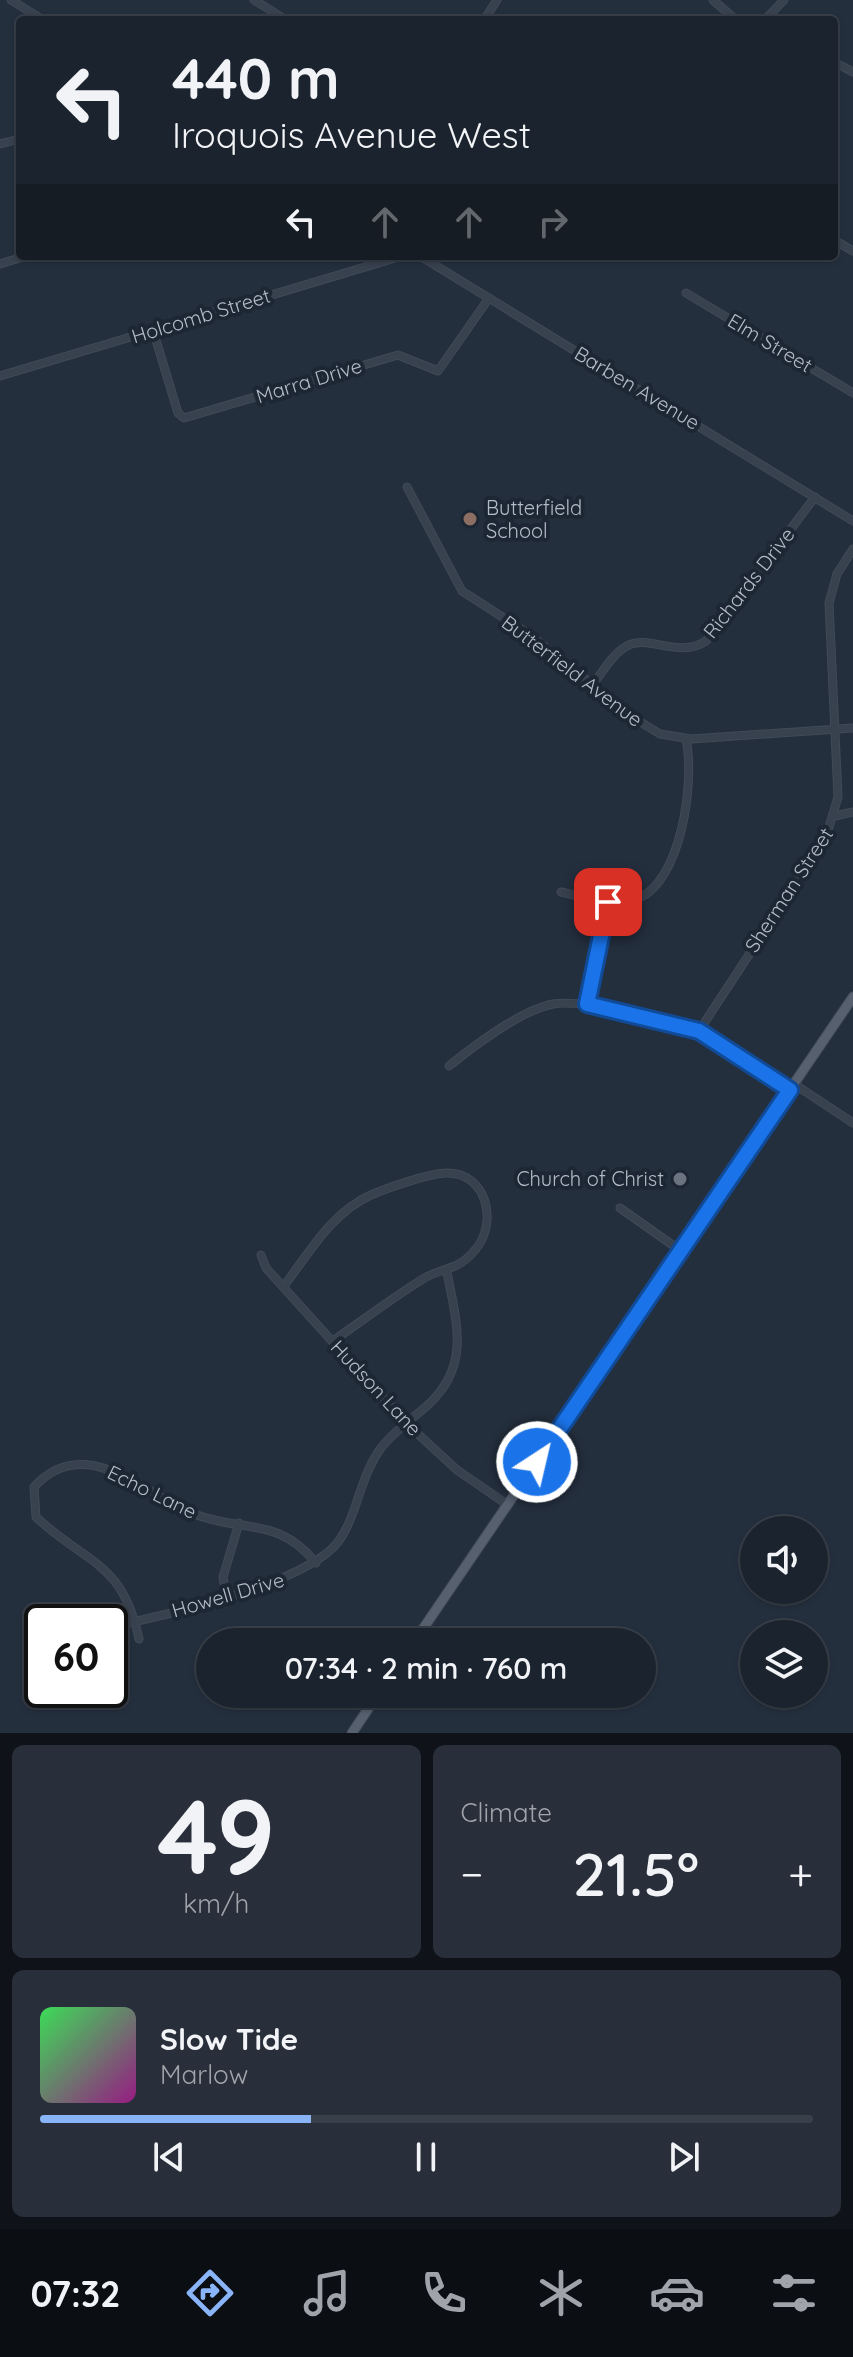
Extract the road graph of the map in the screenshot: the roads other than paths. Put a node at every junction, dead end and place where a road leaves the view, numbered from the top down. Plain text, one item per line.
1 (12, 0) edge
2 (254, 0) edge
3 (713, 0) edge
4 (784, 0) edge
5 (37, 16) edge
6 (280, 16) edge
7 (731, 16) edge
8 (769, 16) edge
9 (389, 260) edge
10 (427, 260) edge
11 (686, 293) dead end
12 (489, 298) junction
13 (153, 330) junction
14 (0, 376) edge
15 (853, 393) edge
16 (407, 487) dead end
17 (815, 497) junction
18 (853, 521) edge
19 (853, 549) edge
20 (593, 684) junction
21 (853, 728) edge
22 (835, 730) junction
23 (686, 739) junction
24 (853, 812) edge
25 (835, 816) junction
26 (561, 892) dead end
27 (608, 902) junction
28 (853, 997) edge
29 (587, 1004) junction
30 (699, 1031) junction
31 (449, 1066) dead end
32 (792, 1087) junction
33 (853, 1123) edge
34 (620, 1208) dead end
35 (681, 1251) junction
36 (261, 1255) dead end
37 (447, 1272) junction
38 (284, 1286) junction
39 (333, 1341) junction
40 (406, 1423) junction
41 (508, 1505) junction
42 (239, 1523) junction
43 (316, 1563) junction
44 (226, 1596) junction
45 (135, 1622) junction
46 (128, 1623) edge
47 (424, 1628) edge
48 (139, 1639) dead end
49 (369, 1708) edge
50 (352, 1733) edge

1 - 5 street
2 - 6 street
3 - 7 street
4 - 8 street
9 - 13 street, Holcomb Street
10 - 12 street, Barben Avenue
11 - 15 street, Elm Street
12 - 13 street, Marra Drive
12 - 17 street, Barben Avenue
13 - 14 street, Holcomb Street
16 - 20 street, Butterfield Avenue
17 - 18 street, Barben Avenue
17 - 20 street, Richards Drive
19 - 22 street, Sherman Street
20 - 23 street, Butterfield Avenue
21 - 22 street, Butterfield Avenue
22 - 23 street, Butterfield Avenue
22 - 25 street, Sherman Street
23 - 27 street
24 - 25 street
25 - 30 street, Sherman Street
26 - 27 street
27 - 29 street
28 - 32 main road
29 - 30 street
29 - 31 street
30 - 32 street
32 - 33 street
32 - 35 main road
34 - 35 street
35 - 41 main road
36 - 38 street, Hudson Lane
37 - 38 street
37 - 39 street
37 - 40 street, Howell Drive
38 - 39 street, Hudson Lane
39 - 40 street, Hudson Lane
40 - 41 street, Hudson Lane
40 - 43 street, Howell Drive
41 - 47 main road
42 - 43 street, Echo Lane
42 - 44 street
42 - 45 street, Echo Lane
43 - 44 street, Howell Drive
44 - 45 street, Howell Drive
45 - 46 street, Howell Drive
45 - 48 street, Echo Lane
49 - 50 main road

